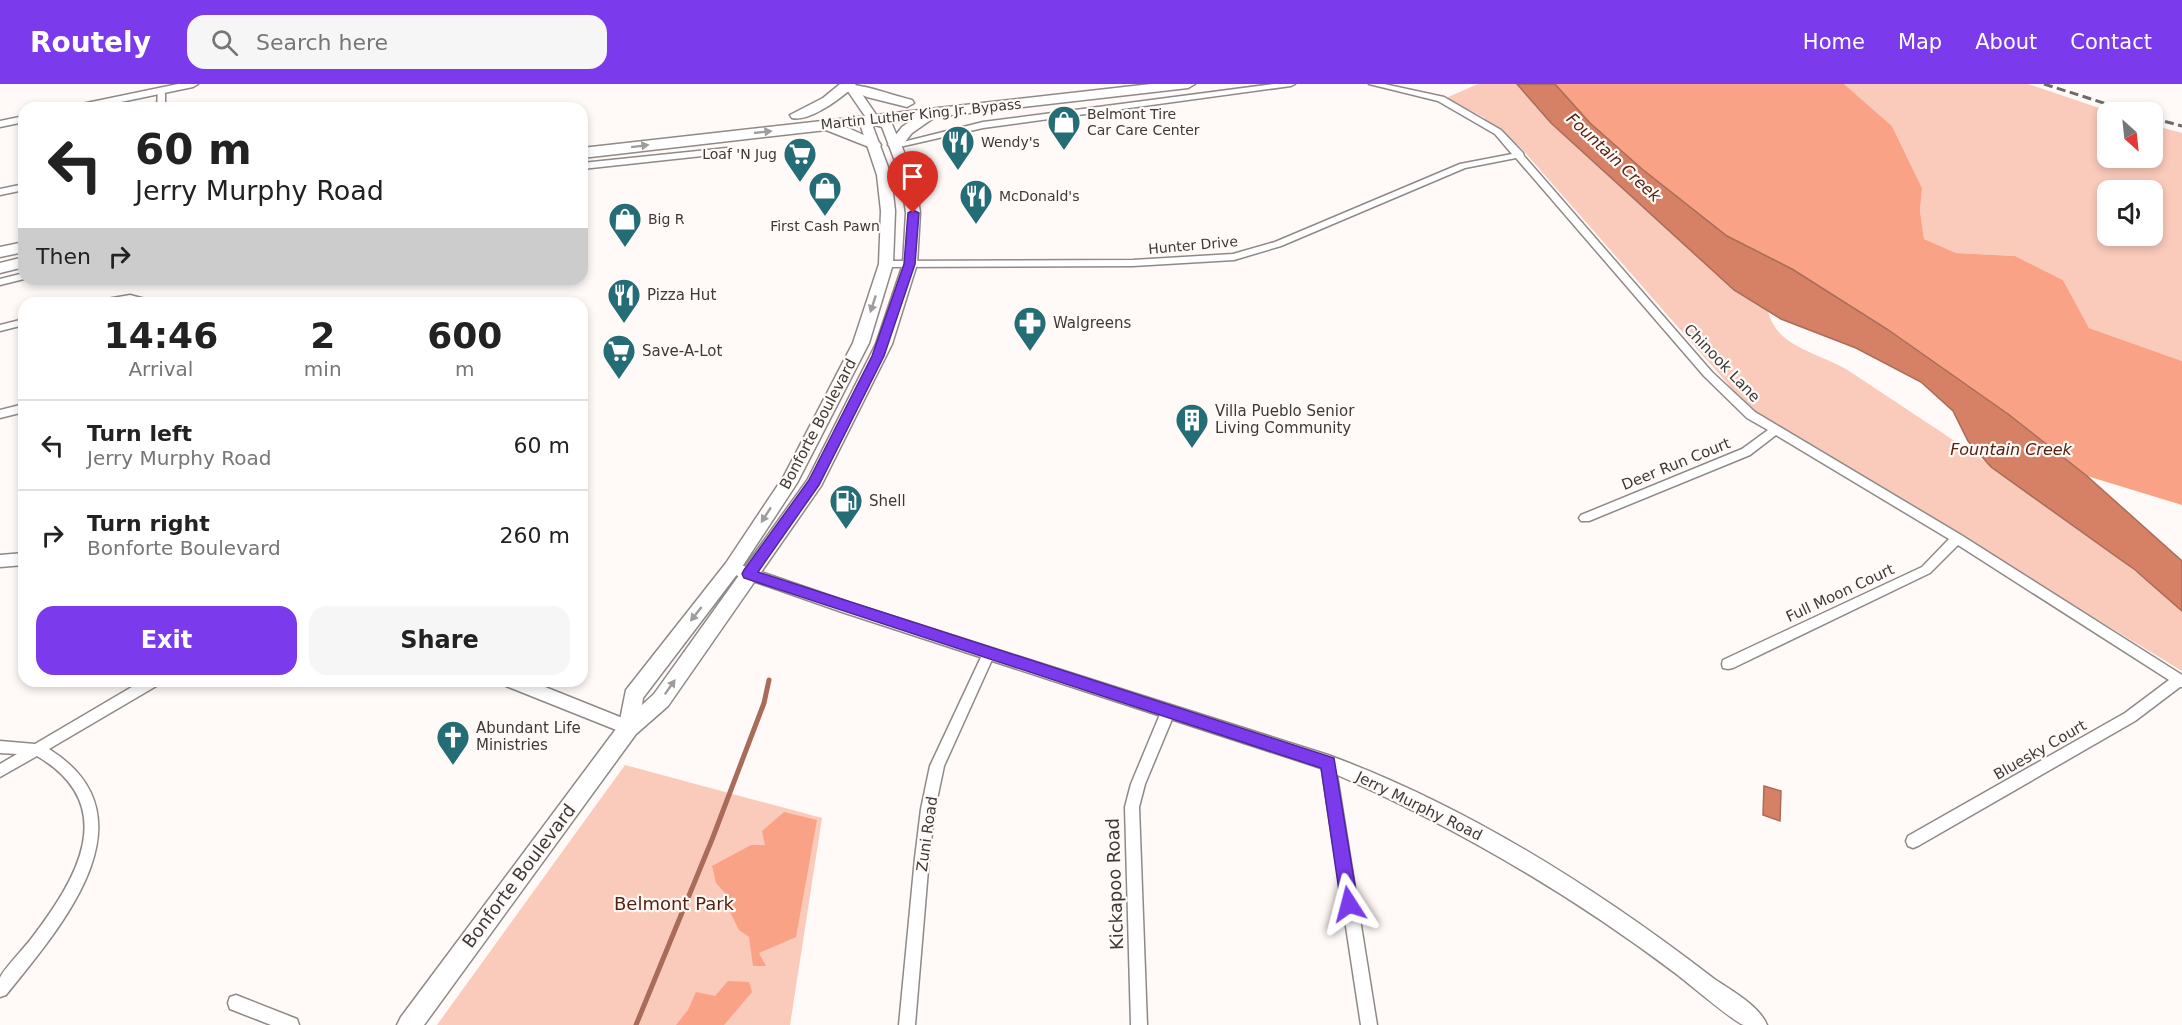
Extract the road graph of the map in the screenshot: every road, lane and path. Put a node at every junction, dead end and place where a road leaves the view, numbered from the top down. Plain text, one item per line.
1 (193, 84) edge
2 (849, 84) edge
3 (1083, 84) edge
4 (1188, 84) edge
5 (1291, 84) edge
6 (1373, 84) edge
7 (161, 91) junction
8 (107, 102) edge
9 (161, 102) edge
10 (908, 103) junction
11 (869, 113) junction
12 (930, 114) junction
13 (797, 115) junction
14 (18, 120) edge
15 (0, 124) edge
16 (827, 125) junction
17 (588, 138) edge
18 (874, 145) junction
19 (895, 146) junction
20 (727, 151) dead end
21 (588, 152) edge
22 (1520, 155) junction
23 (588, 165) edge
24 (18, 188) edge
25 (0, 192) edge
26 (18, 248) edge
27 (0, 252) edge
28 (18, 264) edge
29 (886, 264) junction
30 (910, 264) junction
31 (0, 268) edge
32 (18, 278) edge
33 (0, 282) edge
34 (18, 324) edge
35 (0, 328) edge
36 (18, 410) edge
37 (0, 414) edge
38 (1774, 431) junction
39 (1585, 518) dead end
40 (1957, 538) junction
41 (18, 560) edge
42 (0, 561) edge
43 (740, 571) junction
44 (989, 653) junction
45 (1728, 664) dead end
46 (2180, 681) edge
47 (143, 687) edge
48 (527, 687) edge
49 (1168, 712) junction
50 (629, 728) junction
51 (0, 747) edge
52 (36, 750) junction
53 (1328, 763) junction
54 (0, 771) edge
55 (1913, 841) dead end
56 (0, 989) edge
57 (236, 1003) dead end
58 (291, 1025) edge
59 (409, 1025) edge
60 (908, 1025) edge
61 (1139, 1025) edge
62 (1369, 1025) edge
63 (1756, 1025) edge

1 - 7 street
2 - 10 highway
2 - 11 main road
2 - 13 highway
3 - 10 highway, Martin Luther King Jr. Bypass
4 - 12 highway, Martin Luther King Jr. Bypass
5 - 19 street
6 - 22 street, Chinook Lane
7 - 8 street
7 - 9 street
10 - 11 highway, Martin Luther King Jr. Bypass
11 - 12 highway, Martin Luther King Jr. Bypass
11 - 13 highway, Martin Luther King Jr. Bypass
11 - 16 highway, Martin Luther King Jr. Bypass
11 - 18 main road, Bonforte Boulevard
11 - 19 main road, Bonforte Boulevard
12 - 19 highway
13 - 17 highway, Martin Luther King Jr. Bypass
14 - 15 street
16 - 18 highway
21 -> 16 highway, Martin Luther King Jr. Bypass
18 - 29 main road, Bonforte Boulevard
19 - 30 main road, Bonforte Boulevard
20 - 23 street
22 - 30 street, Hunter Drive
22 - 38 street, Chinook Lane
24 - 25 street
26 - 27 highway
28 - 31 highway
29 - 30 street, Hunter Drive
29 -> 43 main road, Bonforte Boulevard
30 - 43 main road, Bonforte Boulevard
32 - 33 street
34 - 35 street
36 - 37 street
38 - 39 street, Deer Run Court
38 - 40 street, Chinook Lane
40 - 45 street, Full Moon Court
40 - 46 street, Chinook Lane
41 - 42 street
43 - 44 street, Jerry Murphy Road
43 - 50 main road, Bonforte Boulevard
44 - 49 street, Jerry Murphy Road
44 - 60 street, Zuni Road
46 - 55 street, Bluesky Court
47 - 52 street
48 - 50 street
49 - 53 street, Jerry Murphy Road
49 - 61 street, Kickapoo Road
50 - 59 main road, Bonforte Boulevard
51 - 52 street
52 - 54 street
52 - 56 street
53 - 62 street
53 - 63 street, Jerry Murphy Road
57 - 58 street

